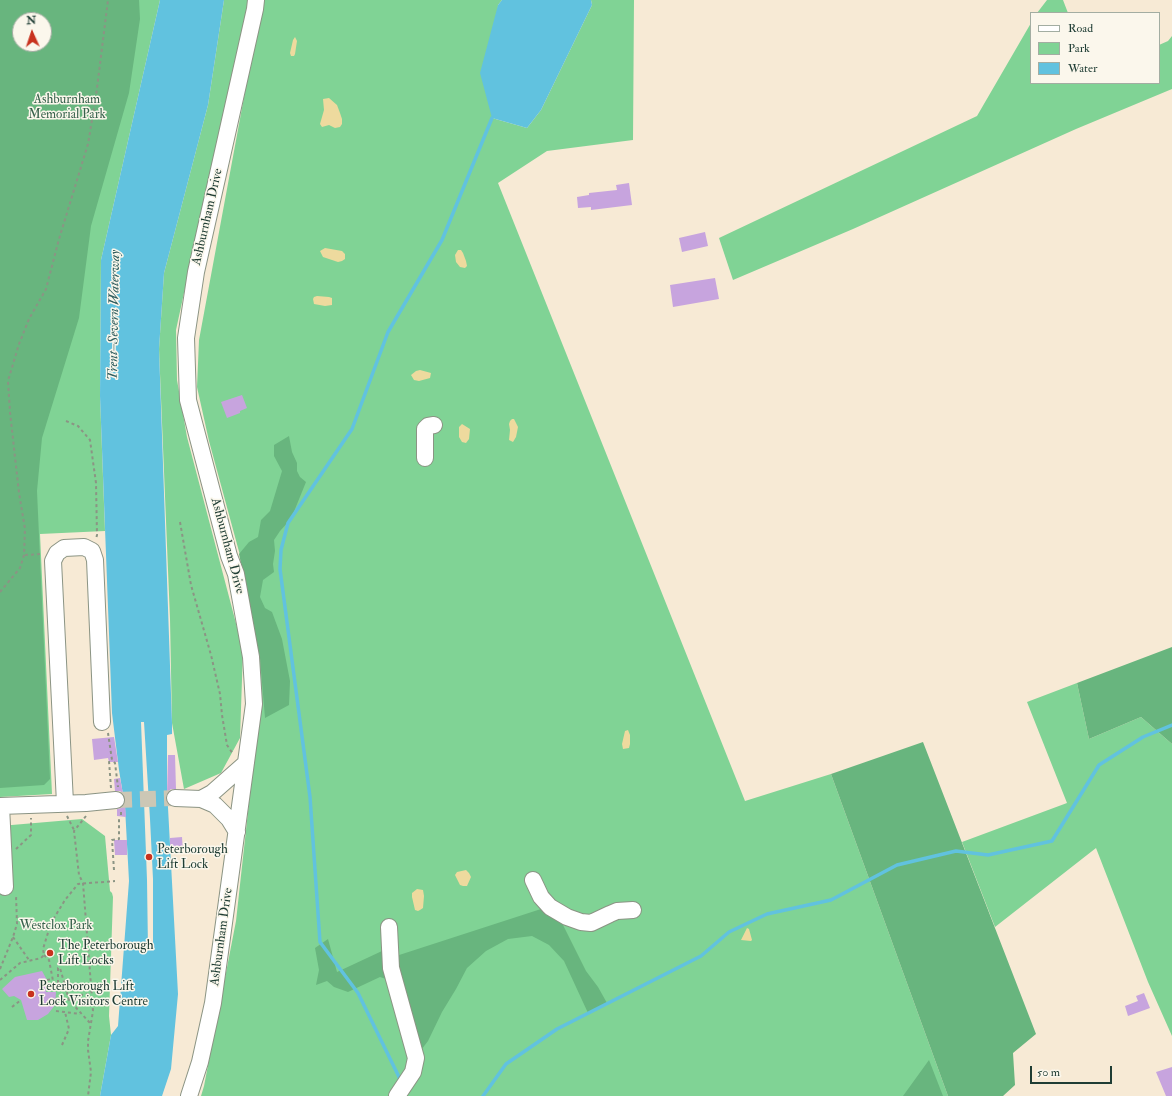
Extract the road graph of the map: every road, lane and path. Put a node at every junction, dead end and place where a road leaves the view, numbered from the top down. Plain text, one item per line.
1 (108, 0) edge
2 (256, 0) edge
3 (66, 421) dead end
4 (434, 425) dead end
5 (425, 458) dead end
6 (180, 522) dead end
7 (92, 551) junction
8 (0, 592) edge
9 (102, 722) joint
10 (112, 760) junction
11 (243, 766) junction
12 (110, 779) dead end
13 (175, 798) tunnel mouth
14 (201, 799) junction
15 (119, 800) junction
16 (65, 803) junction
17 (86, 803) junction
18 (0, 806) edge
19 (237, 832) junction
20 (114, 870) dead end
21 (533, 880) dead end
22 (115, 881) dead end
23 (83, 883) junction
24 (5, 887) dead end
25 (633, 910) dead end
26 (388, 927) dead end
27 (13, 937) dead end
28 (44, 956) junction
29 (29, 960) junction
30 (53, 978) junction
31 (0, 980) edge
32 (47, 980) dead end
33 (92, 994) junction
34 (68, 996) junction
35 (21, 1000) dead end
36 (12, 1007) dead end
37 (56, 1011) dead end
38 (65, 1012) junction
39 (82, 1014) junction
40 (91, 1024) junction
41 (62, 1045) dead end
42 (88, 1096) edge
43 (189, 1096) edge
44 (397, 1096) edge

1 - 8 path
2 - 11 street, Ashburnham Drive
3 - 7 path
4 - 5 street
6 - 11 path
7 - 9 street
7 - 16 street
9 - 10 path
10 - 12 path
10 - 15 path
11 - 14 street
11 - 19 street, Ashburnham Drive
13 - 14 street
14 - 19 street
15 - 17 street
15 - 20 path
16 - 17 street
16 - 18 street
17 - 23 path
18 - 24 street
19 - 43 street, Ashburnham Drive
21 - 25 street
22 - 23 path
23 - 28 path
23 - 33 path
26 - 44 street
27 - 29 path
28 - 29 path
28 - 30 path
29 - 31 path
30 - 32 path
30 - 34 path
33 - 34 path
33 - 40 path
34 - 39 path
35 - 36 path
37 - 38 path
38 - 39 path
38 - 41 path
39 - 40 path
40 - 42 path

